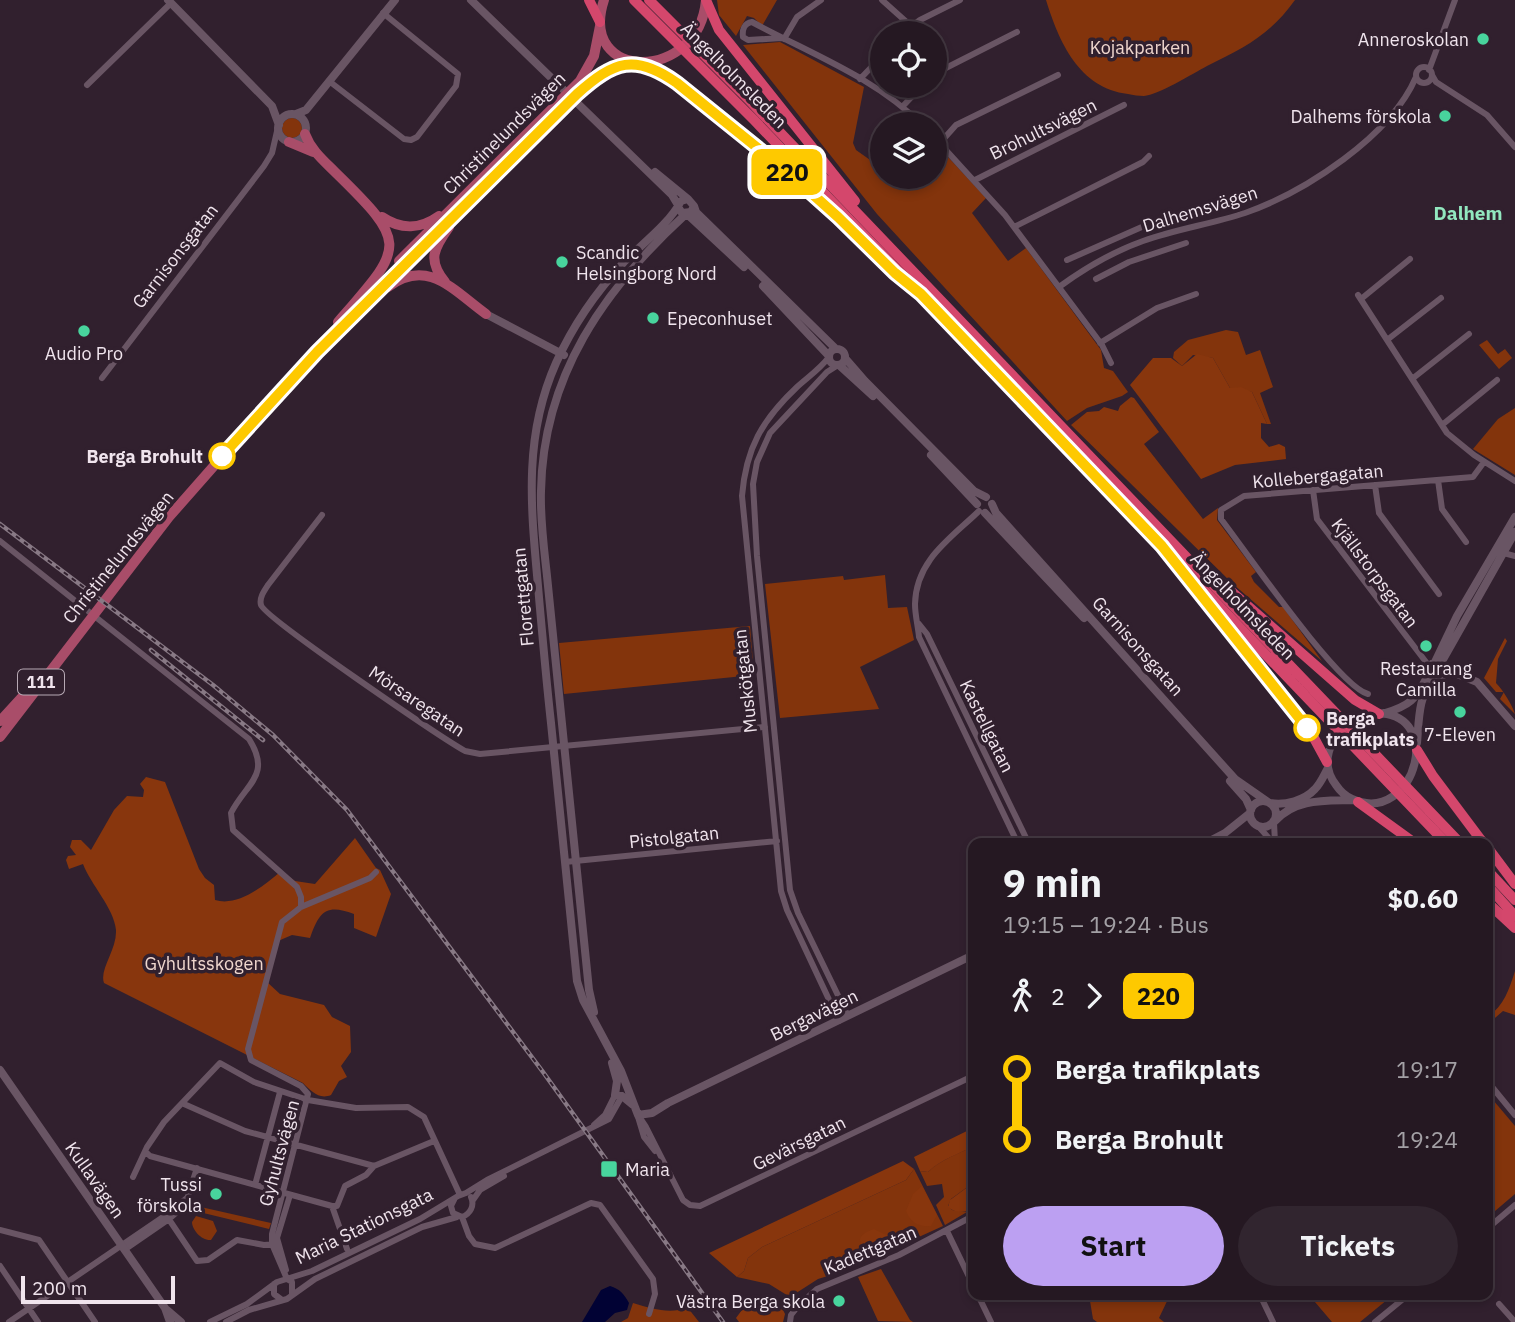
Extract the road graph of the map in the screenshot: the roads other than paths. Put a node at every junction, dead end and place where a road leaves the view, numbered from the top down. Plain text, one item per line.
1 (395, 0) edge
2 (471, 0) edge
3 (589, 0) edge
4 (604, 0) edge
5 (634, 0) edge
6 (649, 0) edge
7 (706, 0) edge
8 (821, 0) edge
9 (882, 0) edge
10 (960, 0) edge
11 (1455, 0) edge
12 (169, 1) edge
13 (383, 13) junction
14 (905, 21) edge
15 (919, 21) edge
16 (600, 24) junction
17 (1017, 32) dead end
18 (783, 38) junction
19 (638, 64) junction
20 (947, 67) edge
21 (870, 69) edge
22 (1058, 75) dead end
23 (1427, 76) junction
24 (860, 79) junction
25 (329, 81) junction
26 (87, 85) dead end
27 (575, 91) junction
28 (320, 92) junction
29 (911, 98) edge
30 (565, 100) junction
31 (269, 103) junction
32 (1125, 105) dead end
33 (903, 106) junction
34 (909, 112) edge
35 (294, 114) junction
36 (278, 126) junction
37 (306, 132) junction
38 (947, 135) edge
39 (288, 141) junction
40 (616, 143) junction
41 (1515, 147) edge
42 (947, 150) edge
43 (272, 153) junction
44 (316, 153) junction
45 (1149, 156) dead end
46 (975, 180) junction
47 (489, 181) junction
48 (469, 191) junction
49 (691, 202) junction
50 (678, 206) junction
51 (373, 210) junction
52 (686, 214) junction
53 (1169, 215) dead end
54 (1014, 227) junction
55 (881, 237) junction
56 (1186, 243) dead end
57 (1123, 249) junction
58 (1085, 252) junction
59 (1410, 259) dead end
60 (1067, 260) dead end
61 (1129, 262) junction
62 (1091, 264) junction
63 (1096, 279) dead end
64 (448, 285) junction
65 (1059, 286) junction
66 (921, 294) junction
67 (1196, 294) dead end
68 (1441, 298) dead end
69 (358, 311) junction
70 (486, 314) joint
71 (338, 322) junction
72 (1469, 334) dead end
73 (1387, 340) junction
74 (1100, 344) junction
75 (561, 354) junction
76 (831, 354) junction
77 (571, 359) junction
78 (841, 363) junction
79 (1111, 363) dead end
80 (102, 378) dead end
81 (1412, 379) junction
82 (1497, 380) dead end
83 (1442, 425) junction
84 (1485, 462) junction
85 (1438, 480) junction
86 (1515, 481) edge
87 (1375, 485) junction
88 (1312, 490) junction
89 (989, 501) junction
90 (980, 509) junction
91 (322, 514) dead end
92 (1147, 515) junction
93 (1515, 517) edge
94 (1515, 531) edge
95 (0, 541) edge
96 (1466, 541) dead end
97 (1162, 546) junction
98 (1498, 551) junction
99 (1515, 556) edge
100 (1439, 594) dead end
101 (918, 623) junction
102 (1436, 670) junction
103 (25, 694) junction
104 (1368, 694) dead end
105 (1380, 714) junction
106 (0, 722) edge
107 (774, 726) junction
108 (1515, 726) edge
109 (764, 727) junction
110 (0, 728) edge
111 (0, 737) edge
112 (564, 747) junction
113 (554, 748) junction
114 (1417, 748) junction
115 (1327, 765) junction
116 (1356, 801) junction
117 (1269, 802) junction
118 (1250, 811) junction
119 (1274, 822) junction
120 (1258, 826) junction
121 (1225, 833) junction
122 (1015, 838) edge
123 (1026, 838) edge
124 (1215, 838) edge
125 (1269, 838) edge
126 (1275, 838) edge
127 (1408, 838) edge
128 (1441, 838) edge
129 (1455, 838) edge
130 (1480, 838) edge
131 (785, 840) junction
132 (776, 841) junction
133 (1493, 855) edge
134 (575, 861) junction
135 (565, 862) junction
136 (376, 872) dead end
137 (1493, 876) edge
138 (1515, 884) edge
139 (1493, 892) edge
140 (1515, 900) edge
141 (301, 907) junction
142 (1493, 908) edge
143 (1515, 916) edge
144 (1515, 928) edge
145 (968, 957) edge
146 (848, 1016) junction
147 (839, 1021) junction
148 (597, 1025) junction
149 (0, 1070) edge
150 (968, 1078) edge
151 (620, 1082) junction
152 (1493, 1088) edge
153 (280, 1092) junction
154 (619, 1095) junction
155 (308, 1100) junction
156 (184, 1104) junction
157 (633, 1105) junction
158 (638, 1115) junction
159 (1515, 1115) edge
160 (267, 1137) junction
161 (434, 1141) junction
162 (295, 1145) junction
163 (146, 1152) junction
164 (519, 1165) junction
165 (374, 1166) junction
166 (197, 1168) junction
167 (133, 1177) dead end
168 (255, 1185) junction
169 (286, 1194) junction
170 (463, 1194) junction
171 (454, 1200) junction
172 (472, 1200) junction
173 (1515, 1205) edge
174 (331, 1206) junction
175 (168, 1217) junction
176 (459, 1217) junction
177 (968, 1219) edge
178 (1493, 1224) edge
179 (0, 1230) edge
180 (947, 1231) junction
181 (274, 1244) junction
182 (122, 1248) junction
183 (346, 1249) dead end
184 (0, 1266) edge
185 (968, 1275) edge
186 (287, 1279) junction
187 (68, 1282) junction
188 (274, 1284) junction
189 (292, 1294) junction
190 (282, 1300) junction
191 (980, 1300) edge
192 (1262, 1300) edge
193 (1402, 1300) edge
194 (1499, 1304) dead end
195 (29, 1308) junction
196 (164, 1308) junction
197 (649, 1314) dead end
198 (9, 1322) edge
199 (38, 1322) edge
200 (95, 1322) edge
201 (170, 1322) edge
202 (181, 1322) edge
203 (210, 1322) edge
204 (226, 1322) edge
205 (790, 1322) edge
206 (991, 1322) edge
207 (1273, 1322) edge
208 (1375, 1322) edge
209 (1515, 1322) edge

1 - 13 street
2 - 40 street, Garnisonsgatan
3 - 16 highway
4 - 16 main road, 111
5 - 66 highway, Ängelholmsleden
6 - 55 highway, Ängelholmsleden
7 - 19 main road, 111
7 - 55 highway
8 - 18 street
9 - 14 street
10 - 15 street
11 - 23 street
12 - 26 street
12 - 31 street
13 - 25 street
13 - 25 street
16 - 19 main road
16 - 27 main road, Christinelundsvägen / 111
17 - 20 street
18 - 18 street
18 - 24 street
19 - 27 main road, Christinelundsvägen / 111
19 - 66 highway
21 - 24 street
22 - 38 street
23 - 41 street
23 - 57 street, Dalhemsvägen
24 - 33 street
25 - 28 street
27 - 30 main road, Christinelundsvägen / 111
28 - 35 street
28 - 37 street
29 - 33 street
30 - 47 main road, Christinelundsvägen / 111
30 - 48 main road, Christinelundsvägen / 111
31 - 35 street
31 - 36 street
32 - 46 street, Brohultsvägen
33 - 34 street
35 - 36 street
35 - 37 street
36 - 39 street
36 - 43 street, Garnisonsgatan
37 - 39 street
37 - 44 main road
39 - 43 street, Garnisonsgatan
39 - 44 main road
40 - 49 street, Garnisonsgatan
40 - 50 street, Garnisonsgatan
42 - 46 street, Brohultsvägen
43 - 80 street, Garnisonsgatan
44 - 51 main road
45 - 54 street
46 - 54 street, Brohultsvägen
47 - 64 main road
47 - 69 main road, Christinelundsvägen / 111
48 - 51 main road
48 - 71 main road, Christinelundsvägen / 111
49 - 50 street
49 - 52 street
49 - 76 street, Garnisonsgatan
50 - 52 street, Garnisonsgatan
50 - 75 street, Florettgatan
51 - 71 main road
52 - 76 street, Garnisonsgatan
52 - 77 street, Florettgatan
53 - 58 street, Dalhemsvägen
54 - 65 street, Brohultsvägen
55 - 92 highway, Ängelholmsleden
56 - 61 street, Dalhemsvägen
57 - 61 street, Dalhemsvägen
57 - 62 street, Dalhemsvägen
58 - 60 street, Dalhemsvägen
58 - 62 street
59 - 73 street
61 - 63 street, Dalhemsvägen
62 - 65 street, Dalhemsvägen
64 - 69 main road
64 - 70 main road
65 - 74 street, Brohultsvägen
66 - 97 highway, Ängelholmsleden
67 - 74 street
68 - 73 street
69 - 111 main road, Christinelundsvägen / 111
70 - 75 street
71 - 103 main road, Christinelundsvägen / 111
72 - 81 street
73 - 81 street
74 - 79 street, Brohultsvägen
75 - 77 street
75 - 113 street, Florettgatan
76 - 78 street, Garnisonsgatan
76 - 78 street, Garnisonsgatan
76 - 109 street, Muskötgatan
77 - 112 street, Florettgatan
78 - 89 street, Garnisonsgatan
78 - 90 street, Garnisonsgatan
78 - 107 street, Muskötgatan
81 - 83 street
82 - 83 street
83 - 84 street
84 - 85 street, Kollebergagatan
84 - 86 street
85 - 87 street, Kollebergagatan
85 - 96 street
87 - 88 street, Kollebergagatan
87 - 100 street
88 - 102 street, Kjällstorpsgatan
88 - 104 street, Kollebergagatan
89 - 90 street
89 - 90 street
89 - 117 street, Garnisonsgatan
90 - 101 street, Kastellgatan
90 - 118 street, Garnisonsgatan
91 - 113 street, Mörsaregatan
92 - 105 highway
92 - 129 highway, Ängelholmsleden
93 - 98 street
94 - 98 street
95 - 141 street
97 - 115 highway
97 - 128 highway, Ängelholmsleden
98 - 99 street
98 - 102 street
101 - 122 street, Kastellgatan
101 - 123 street, Kastellgatan
102 - 105 street
102 - 108 street
102 - 114 street
103 - 106 main road
103 - 110 main road, Christinelundsvägen / 111
105 - 114 street
105 - 115 street
107 - 109 street, Mörsaregatan
107 - 131 street, Muskötgatan
109 - 112 street, Mörsaregatan
109 - 132 street, Muskötgatan
112 - 113 street, Mörsaregatan
112 - 134 street, Florettgatan
113 - 135 street, Florettgatan
114 - 116 street
114 - 130 highway
115 - 116 street
115 - 117 street
116 - 119 street
116 - 127 highway
117 - 118 street
117 - 119 street
118 - 120 street
118 - 121 street
119 - 120 street
119 - 126 street
120 - 121 street
120 - 125 street
121 - 124 street
131 - 132 street, Pistolgatan
131 - 146 street, Muskötgatan
132 - 134 street, Pistolgatan
132 - 147 street, Muskötgatan
133 - 138 highway
134 - 135 street, Pistolgatan
134 - 148 street, Florettgatan
135 - 148 street, Florettgatan
136 - 141 street, Gyhultsvägen
137 - 140 highway
139 - 143 highway
141 - 155 street, Gyhultsvägen
142 - 144 highway
145 - 146 street, Bergavägen
146 - 147 street, Bergavägen
147 - 158 street, Bergavägen
148 - 151 street, Florettgatan
149 - 182 street, Kullavägen
150 - 158 street, Gevärsgatan
151 - 154 street, Maria Stationsgata
151 - 157 street, Florettgatan
152 - 159 street
153 - 155 street
153 - 156 street
153 - 160 street
154 - 157 street, Gevärsgatan
154 - 164 street, Maria Stationsgata
155 - 161 street
155 - 162 street, Gyhultsvägen
156 - 160 street
156 - 163 street
157 - 158 street, Gevärsgatan
160 - 162 street
160 - 168 street
161 - 165 street
161 - 170 street
162 - 165 street
162 - 169 street, Gyhultsvägen
163 - 166 street
163 - 167 street
164 - 170 street, Maria Stationsgata
164 - 172 street, Maria Stationsgata
165 - 174 street
166 - 168 street
166 - 175 street
168 - 169 street
169 - 174 street
169 - 181 street, Gyhultsvägen
170 - 171 street, Maria Stationsgata
170 - 172 street
171 - 176 street, Maria Stationsgata
171 - 186 street, Maria Stationsgata
172 - 176 street, Maria Stationsgata
173 - 178 street
174 - 183 street
175 - 181 street
175 - 182 street
176 - 189 street, Maria Stationsgata
176 - 197 street
177 - 180 street, Kadettgatan
179 - 187 street
180 - 185 street
180 - 205 street, Kadettgatan
181 - 186 street, Gyhultsvägen
182 - 187 street
182 - 196 street, Kullavägen
184 - 195 street
186 - 188 street, Maria Stationsgata
186 - 189 street, Maria Stationsgata
187 - 195 street
187 - 200 street
188 - 190 street
188 - 203 street, Maria Stationsgata
189 - 190 street, Maria Stationsgata
190 - 204 street, Maria Stationsgata
191 - 206 street
192 - 207 street
193 - 208 street
194 - 209 street
195 - 198 street
195 - 199 street
196 - 201 street, Kullavägen
196 - 202 street, Kullavägen

